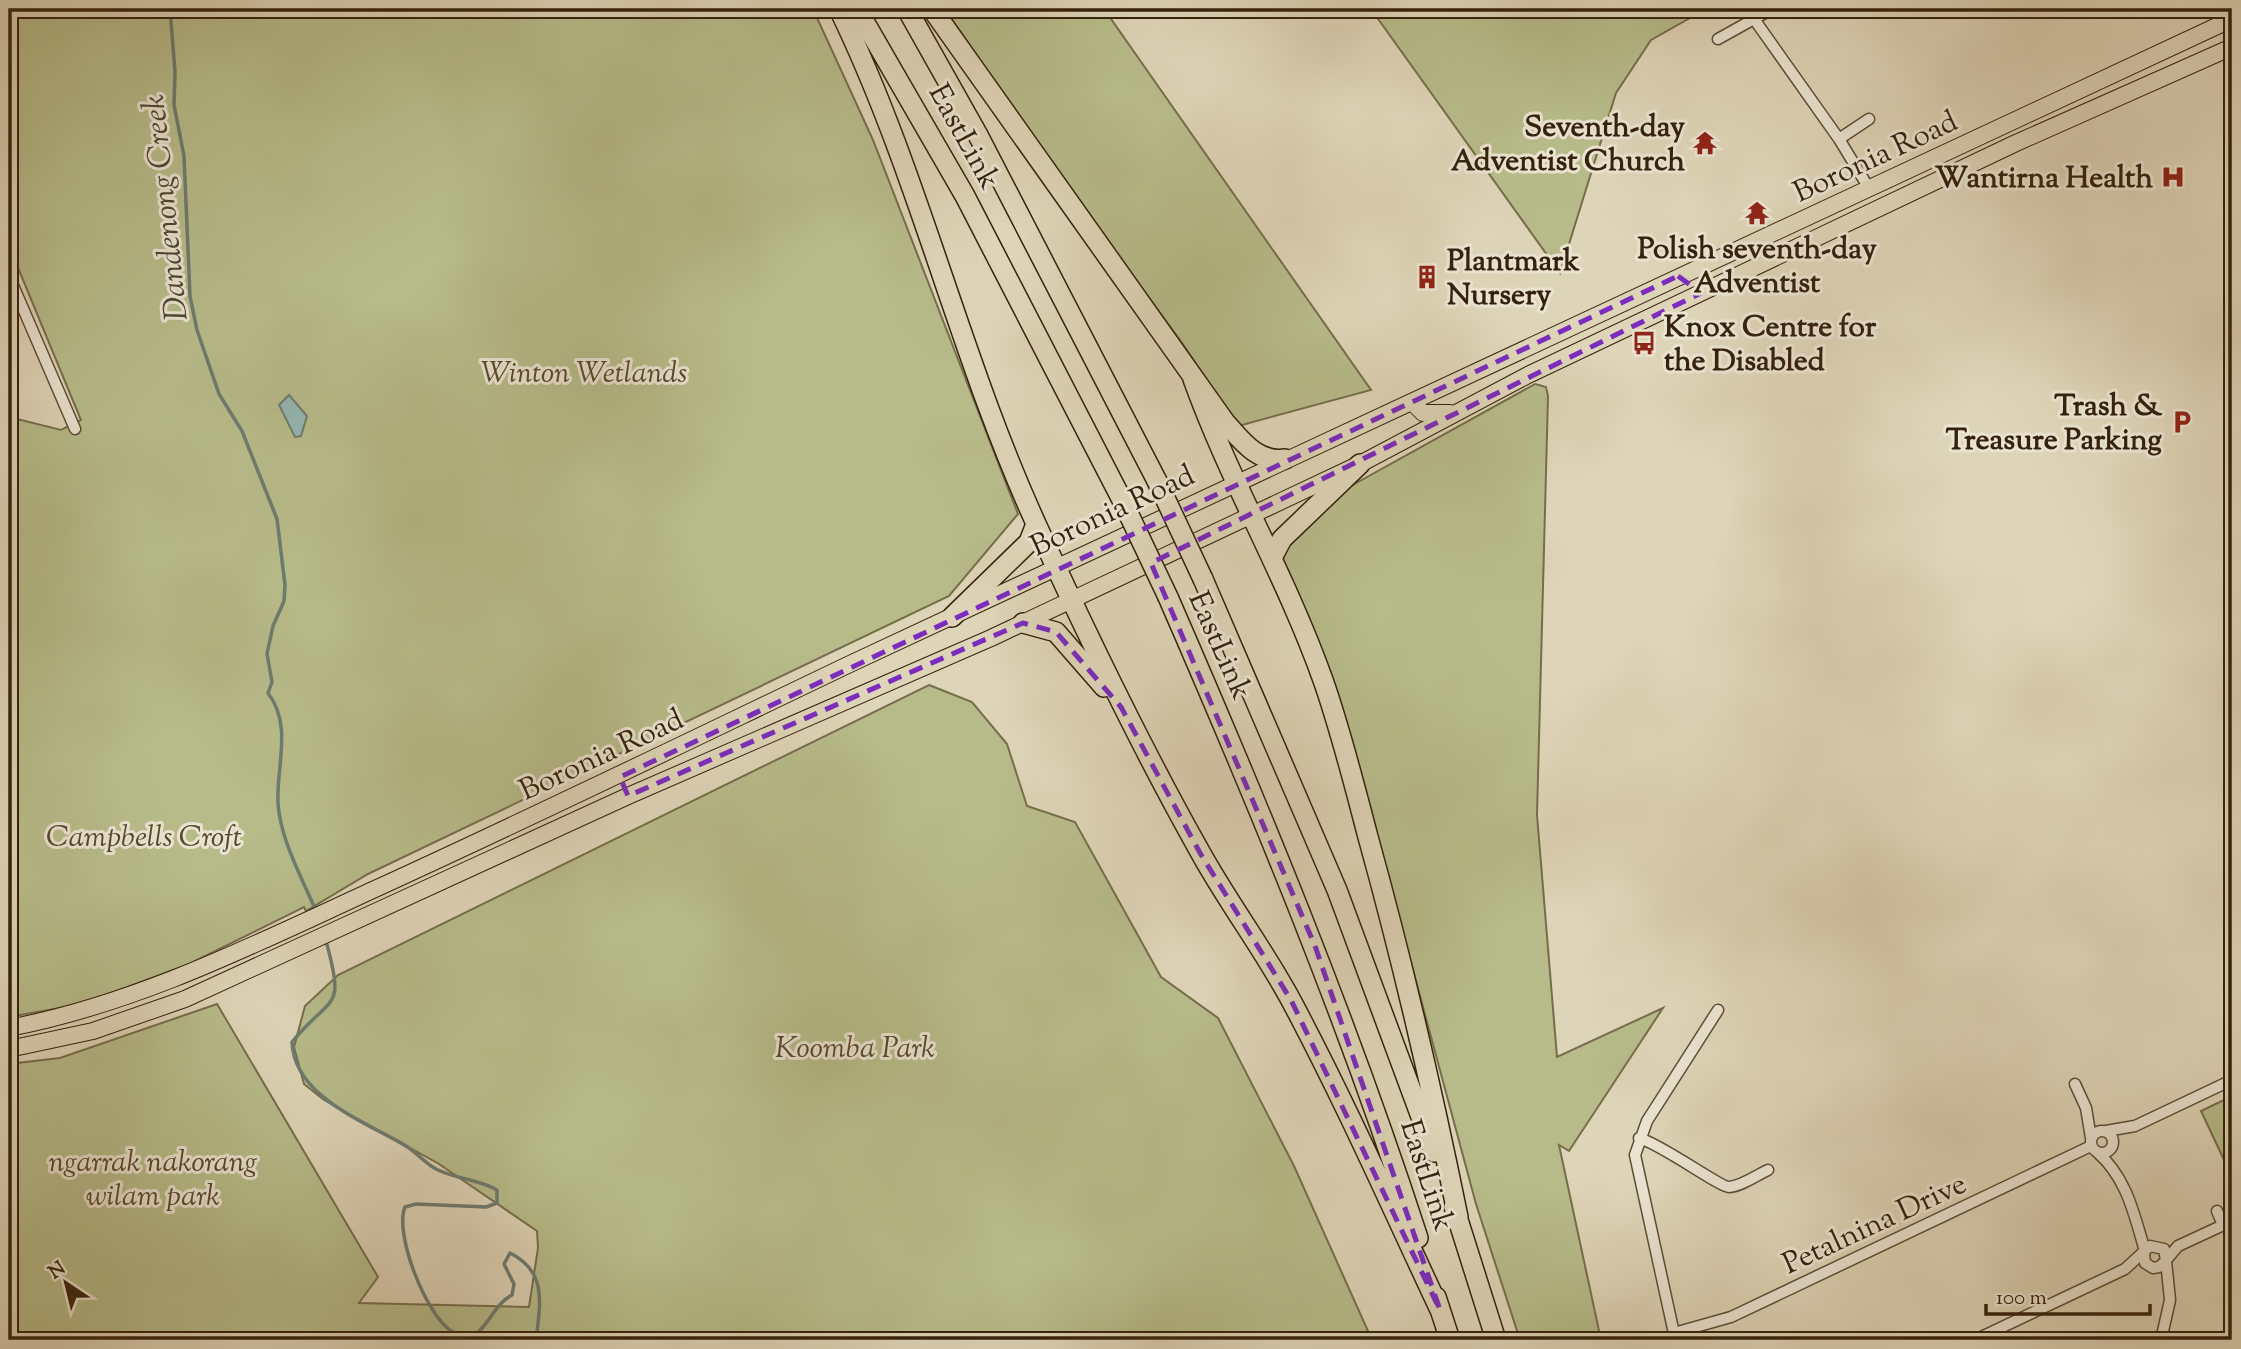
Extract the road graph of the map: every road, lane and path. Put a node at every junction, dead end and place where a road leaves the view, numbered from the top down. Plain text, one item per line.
1 (839, 9) edge
2 (857, 9) edge
3 (906, 9) edge
4 (932, 9) edge
5 (1772, 9) edge
6 (1754, 19) junction
7 (2232, 19) edge
8 (1718, 39) dead end
9 (2232, 47) edge
10 (1869, 119) dead end
11 (1839, 139) junction
12 (1870, 190) junction
13 (9, 276) edge
14 (1678, 276) junction
15 (1701, 293) junction
16 (1537, 343) junction
17 (1547, 366) junction
18 (1192, 379) junction
19 (1412, 402) junction
20 (1456, 412) junction
21 (75, 429) dead end
22 (1285, 459) junction
23 (1360, 464) junction
24 (1237, 482) junction
25 (1252, 515) junction
26 (1036, 524) junction
27 (1272, 558) junction
28 (1056, 567) junction
29 (1072, 600) junction
30 (952, 617) junction
31 (1023, 623) junction
32 (1121, 707) junction
33 (620, 777) junction
34 (628, 796) junction
35 (1718, 1010) dead end
36 (9, 1028) edge
37 (9, 1049) edge
38 (2232, 1080) edge
39 (2075, 1084) dead end
40 (2086, 1108) junction
41 (2135, 1126) junction
42 (2106, 1131) junction
43 (1639, 1138) junction
44 (2093, 1145) junction
45 (2112, 1145) junction
46 (2115, 1169) junction
47 (1768, 1170) dead end
48 (2217, 1211) dead end
49 (1458, 1217) junction
50 (2228, 1223) edge
51 (2139, 1224) junction
52 (2161, 1246) junction
53 (2178, 1246) junction
54 (2145, 1252) junction
55 (2166, 1260) junction
56 (2152, 1268) junction
57 (2125, 1269) junction
58 (2167, 1282) junction
59 (1440, 1310) junction
60 (1674, 1337) edge
61 (1450, 1340) edge
62 (1496, 1340) edge
63 (1975, 1340) edge
64 (2161, 1340) edge

1 - 26 highway
2 - 59 highway, EastLink, bridge
3 - 49 highway, EastLink, bridge
4 - 18 highway
5 - 6 street
6 - 8 street
6 - 11 street
7 - 12 main road, Boronia Road
9 - 15 main road, Boronia Road
10 - 11 street
11 - 12 street
12 - 14 main road, Boronia Road
13 - 21 street
14 - 15 main road
14 - 16 main road, Boronia Road
15 - 17 main road, Boronia Road
16 - 17 main road
16 - 19 main road, Boronia Road
17 - 20 main road, Boronia Road
18 - 22 highway
18 - 24 highway
19 - 20 main road
19 - 22 main road, Boronia Road
20 - 23 main road, Boronia Road
22 - 24 main road, Boronia Road
23 - 25 main road, Boronia Road
23 - 27 highway
24 - 25 highway
24 - 28 main road, Boronia Road
25 - 27 highway
25 - 29 main road, Boronia Road
26 - 28 highway
26 - 30 highway
27 - 49 highway
28 - 29 highway
28 - 30 main road, Boronia Road
29 - 31 main road, Boronia Road
29 - 32 highway
30 - 33 main road, Boronia Road
31 - 32 highway
31 - 34 main road, Boronia Road
32 - 59 highway
33 - 34 main road
33 - 36 main road, Boronia Road
34 - 37 main road, Boronia Road
35 - 43 street
38 - 41 street
39 - 40 street
40 - 42 street
40 - 44 street
41 - 42 street
41 - 45 street
42 - 44 street
42 - 45 street
43 - 47 street
43 - 60 street
44 - 45 street
44 - 46 street
44 - 60 street, Petalnina Drive
45 - 46 street
46 - 51 street
48 - 50 street
49 - 62 highway, EastLink
50 - 53 street
51 - 52 street
51 - 54 street
52 - 53 street
52 - 54 street
52 - 55 street
53 - 55 street
54 - 56 street
54 - 57 street
55 - 56 street
55 - 58 street
56 - 57 street
56 - 58 street
57 - 63 street
58 - 64 street
59 - 61 highway, EastLink

